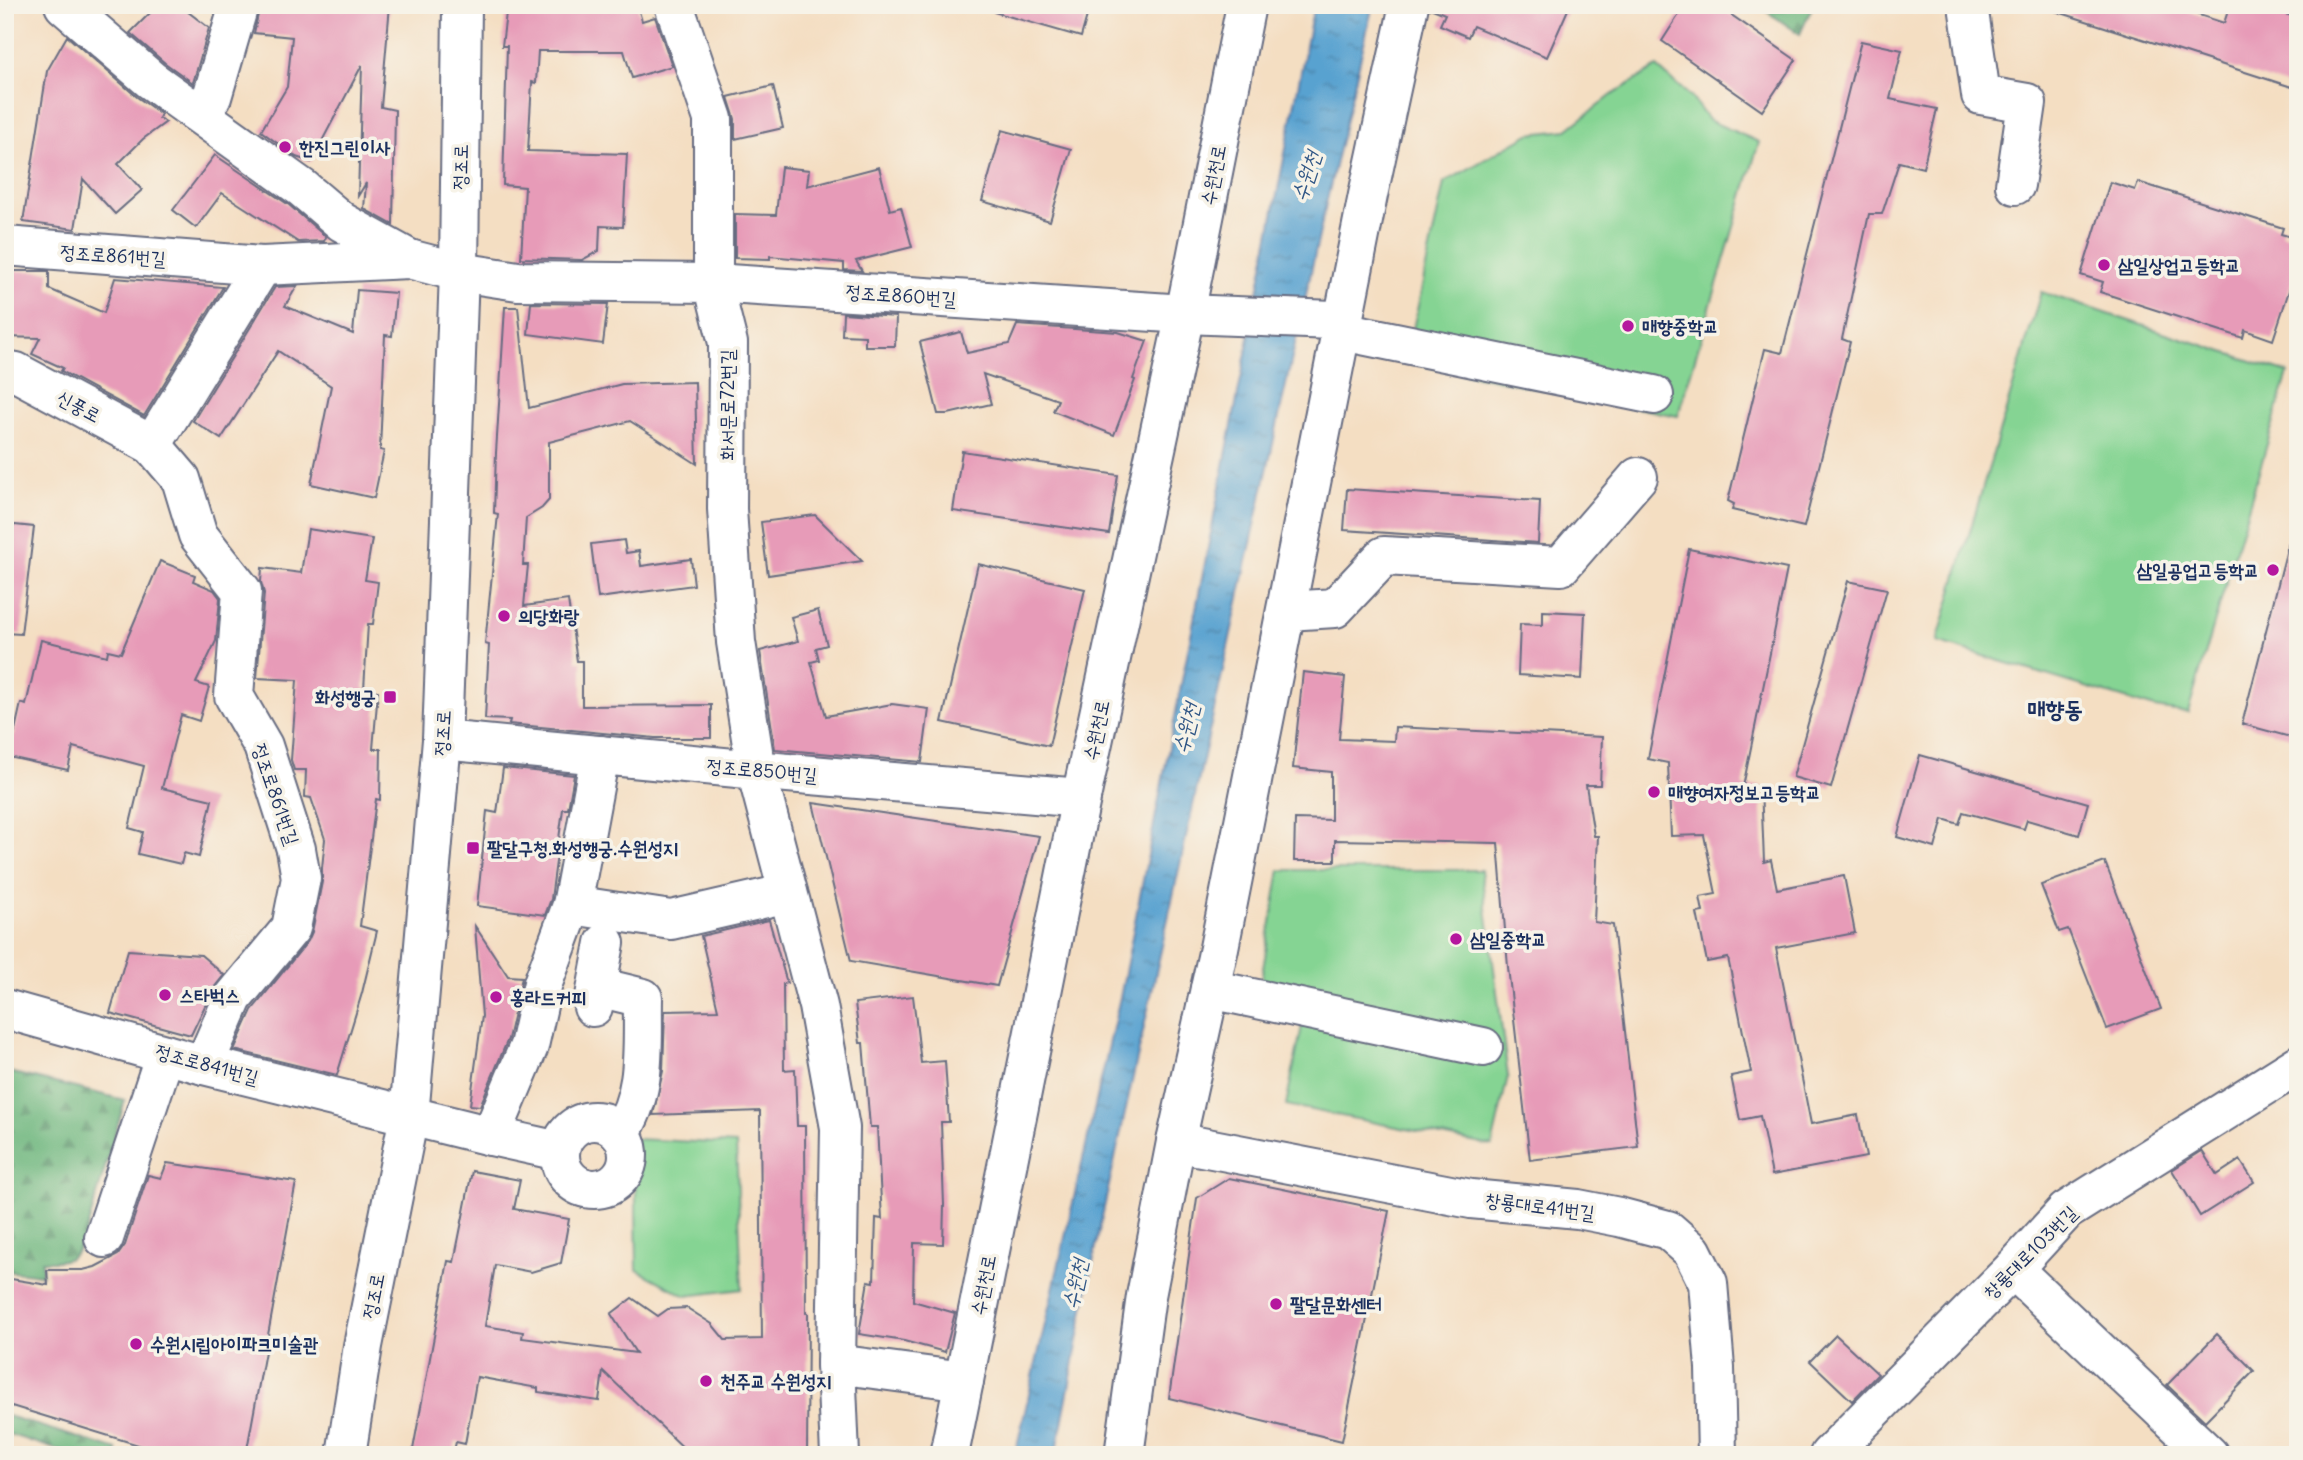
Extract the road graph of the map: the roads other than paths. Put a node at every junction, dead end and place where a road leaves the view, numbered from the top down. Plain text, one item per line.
1 (64, 5) edge
2 (239, 5) edge
3 (674, 5) edge
4 (1246, 5) edge
5 (1409, 5) edge
6 (1968, 5) edge
7 (455, 6) edge
8 (196, 112) junction
9 (2015, 185) dead end
10 (5, 246) edge
11 (409, 259) junction
12 (262, 266) junction
13 (459, 272) junction
14 (713, 283) junction
15 (1200, 314) junction
16 (1340, 325) junction
17 (5, 370) edge
18 (1654, 395) dead end
19 (152, 445) junction
20 (1638, 477) dead end
21 (1287, 611) junction
22 (442, 740) junction
23 (600, 755) junction
24 (756, 770) junction
25 (1081, 798) junction
26 (788, 893) junction
27 (572, 905) junction
28 (605, 943) dead end
29 (1210, 989) junction
30 (5, 1009) edge
31 (1483, 1047) dead end
32 (165, 1054) junction
33 (204, 1065) junction
34 (2298, 1065) edge
35 (409, 1116) junction
36 (620, 1133) junction
37 (491, 1136) junction
38 (1176, 1142) junction
39 (559, 1151) junction
40 (104, 1238) dead end
41 (2013, 1269) junction
42 (836, 1364) junction
43 (964, 1381) junction
44 (346, 1455) edge
45 (840, 1455) edge
46 (949, 1455) edge
47 (1124, 1455) edge
48 (1717, 1455) edge
49 (1829, 1455) edge
50 (2209, 1455) edge

1 - 8 street
2 - 8 street
3 - 14 street, 화서문로72번길
4 - 15 street, 수원천로
5 - 16 street
6 - 9 street
7 - 13 street, 정조로
8 - 11 street
10 - 12 street, 정조로861번길
11 - 12 street, 정조로861번길
11 - 13 street, 정조로861번길
12 - 19 street
13 - 14 street, 정조로860번길
13 - 22 street, 정조로
14 - 15 street, 정조로860번길
14 - 24 street, 화서문로72번길
15 - 16 street, 정조로860번길
15 - 25 street, 수원천로
16 - 18 street, 정조로860번길
16 - 21 street
17 - 19 street, 신풍로
19 - 33 street, 정조로861번길
20 - 21 street
21 - 29 street
22 - 23 street, 정조로850번길
22 - 35 street, 정조로
23 - 24 street, 정조로850번길
23 - 27 street
24 - 25 street, 정조로850번길
24 - 26 street, 화서문로72번길
25 - 43 street, 수원천로
26 - 27 street
26 - 42 street, 화서문로72번길
27 - 37 street
28 - 36 street
29 - 31 street
29 - 38 street
30 - 32 street, 정조로841번길
32 - 33 street, 정조로841번길
32 - 40 street
33 - 35 street, 정조로841번길
34 - 41 street, 창룡대로103번길
35 - 37 street, 정조로841번길
35 - 44 street, 정조로
36 - 39 street
36 - 39 street
37 - 39 street, 정조로841번길
38 - 47 street
38 - 48 street, 창룡대로41번길
41 - 49 street, 창룡대로103번길
41 - 50 street
42 - 43 street
42 - 45 street, 화서문로72번길
43 - 46 street, 수원천로

